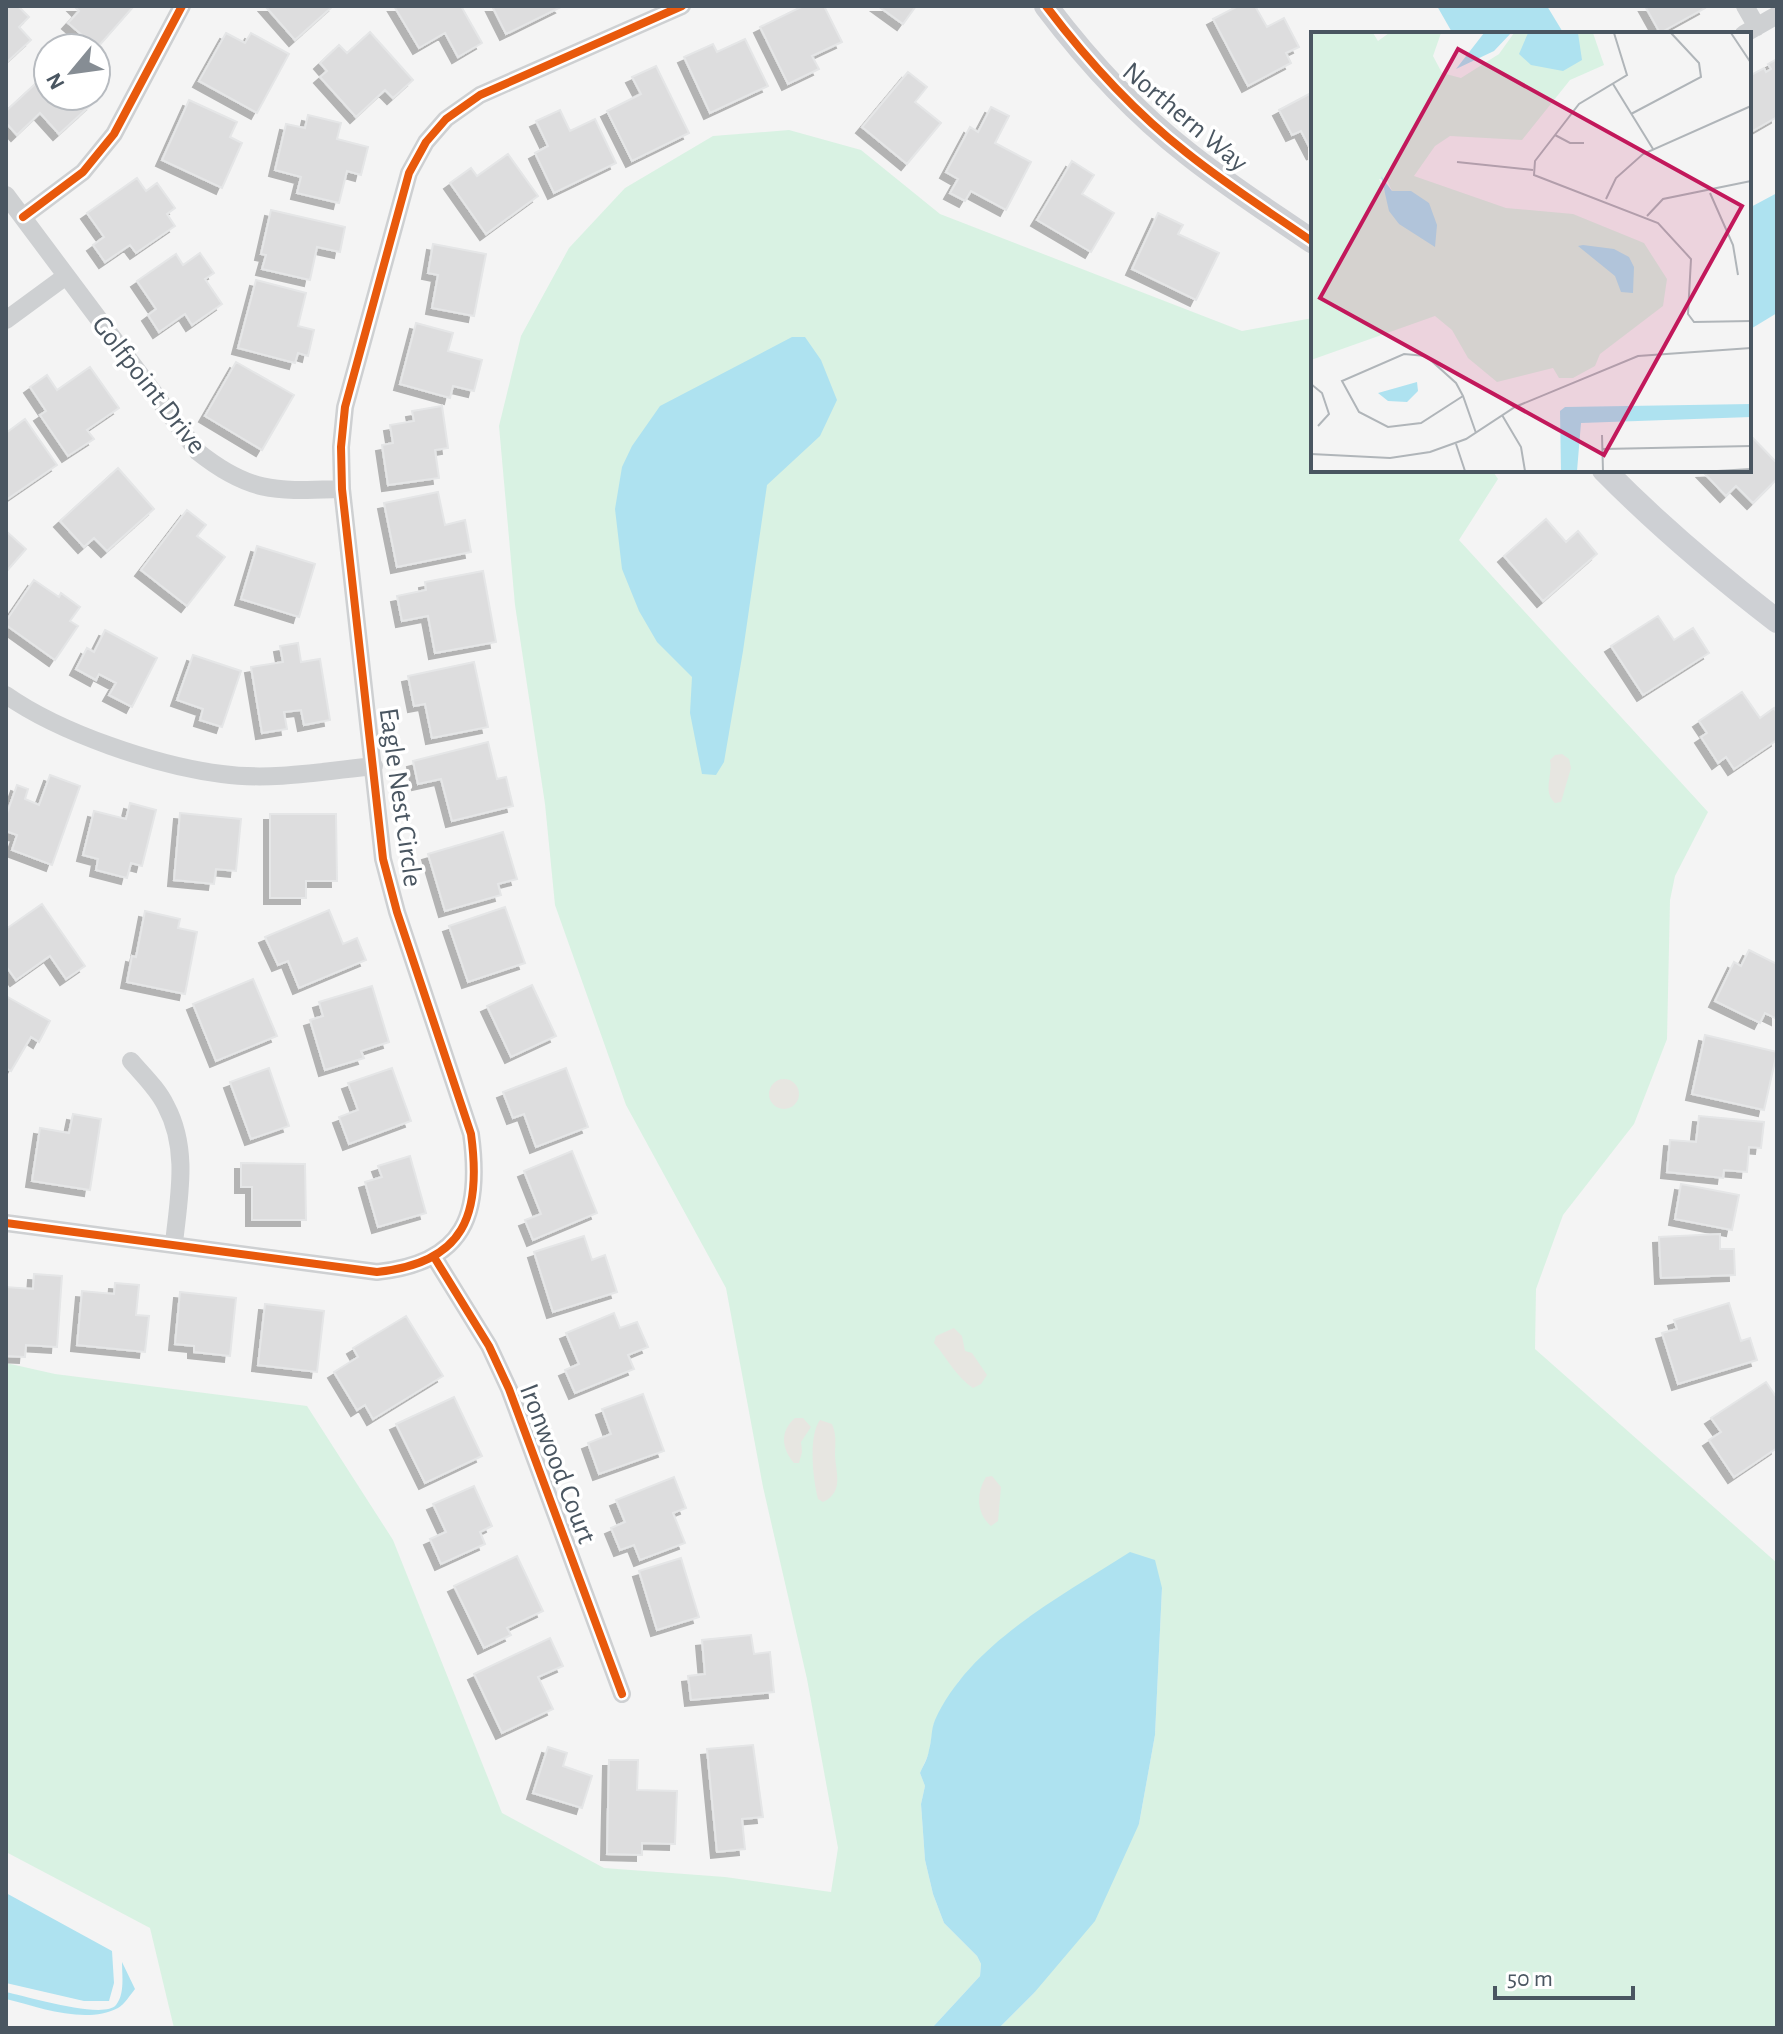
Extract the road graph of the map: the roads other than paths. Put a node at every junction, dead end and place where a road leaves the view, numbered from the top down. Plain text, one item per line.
1 (182, 6) edge
2 (682, 6) edge
3 (1046, 6) edge
4 (1745, 6) edge
5 (1777, 15) edge
6 (1750, 30) edge
7 (6, 195) edge
8 (23, 217) junction
9 (1311, 241) edge
10 (66, 276) junction
11 (6, 320) edge
12 (1606, 472) edge
13 (342, 489) junction
14 (1777, 621) edge
15 (6, 695) edge
16 (374, 766) junction
17 (131, 1061) dead end
18 (6, 1223) edge
19 (174, 1243) junction
20 (434, 1257) junction
21 (622, 1694) dead end

1 - 8 street
2 - 13 street, Eagle Nest Circle
3 - 9 street, Northern Way
4 - 6 street
5 - 6 street
7 - 8 street, Golfpoint Drive
8 - 10 street, Golfpoint Drive
10 - 11 street
10 - 13 street, Golfpoint Drive
12 - 14 street
13 - 16 street, Eagle Nest Circle
15 - 16 street
16 - 20 street, Eagle Nest Circle
17 - 19 street
18 - 19 street, Eagle Nest Circle
19 - 20 street, Eagle Nest Circle
20 - 21 street, Ironwood Court

